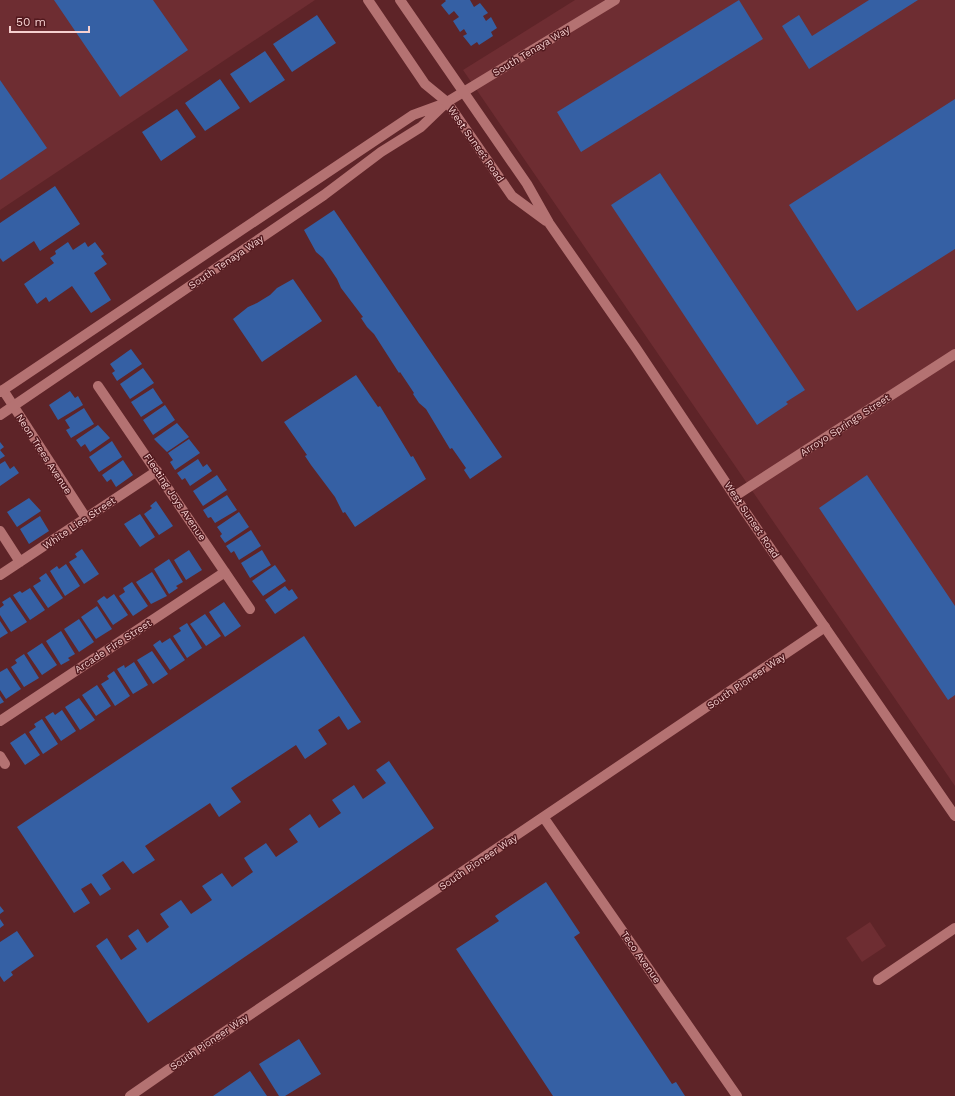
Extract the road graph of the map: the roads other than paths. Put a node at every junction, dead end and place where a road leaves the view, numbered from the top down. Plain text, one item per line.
1 (368, 0) edge
2 (400, 0) edge
3 (615, 0) edge
4 (462, 93) junction
5 (447, 102) junction
6 (548, 223) junction
7 (955, 354) edge
8 (98, 386) dead end
9 (1, 391) edge
10 (13, 406) junction
11 (0, 415) edge
12 (157, 471) junction
13 (735, 496) junction
14 (86, 518) junction
15 (0, 531) edge
16 (20, 562) junction
17 (225, 572) junction
18 (0, 575) edge
19 (250, 609) dead end
20 (825, 627) junction
21 (0, 721) edge
22 (955, 816) edge
23 (544, 818) junction
24 (955, 928) edge
25 (878, 980) dead end
26 (217, 1037) joint
27 (169, 1069) joint
28 (130, 1096) edge
29 (737, 1096) edge

1 - 5 street, West Sunset Road
2 - 4 street, West Sunset Road
3 - 4 street, South Tenaya Way
4 - 5 street, South Tenaya Way
4 - 6 street, West Sunset Road
5 - 6 street, West Sunset Road
5 - 9 street, South Tenaya Way
5 - 10 street, South Tenaya Way
6 - 13 street, West Sunset Road
7 - 13 street, Arroyo Springs Street
8 - 12 street, Fleeting Joys Avenue
9 - 10 street, Neon Trees Avenue
10 - 11 street, South Tenaya Way
10 - 14 street, Neon Trees Avenue
12 - 14 street, White Lies Street
12 - 17 street, Fleeting Joys Avenue
13 - 20 street, West Sunset Road
14 - 16 street, White Lies Street
15 - 16 street
16 - 18 street, White Lies Street
17 - 19 street, Fleeting Joys Avenue
17 - 21 street, Arcade Fire Street
20 - 22 street, West Sunset Road
20 - 23 street, South Pioneer Way
23 - 26 street, South Pioneer Way
23 - 29 street, Teco Avenue
24 - 25 street
26 - 27 street, South Pioneer Way
27 - 28 street, South Pioneer Way

